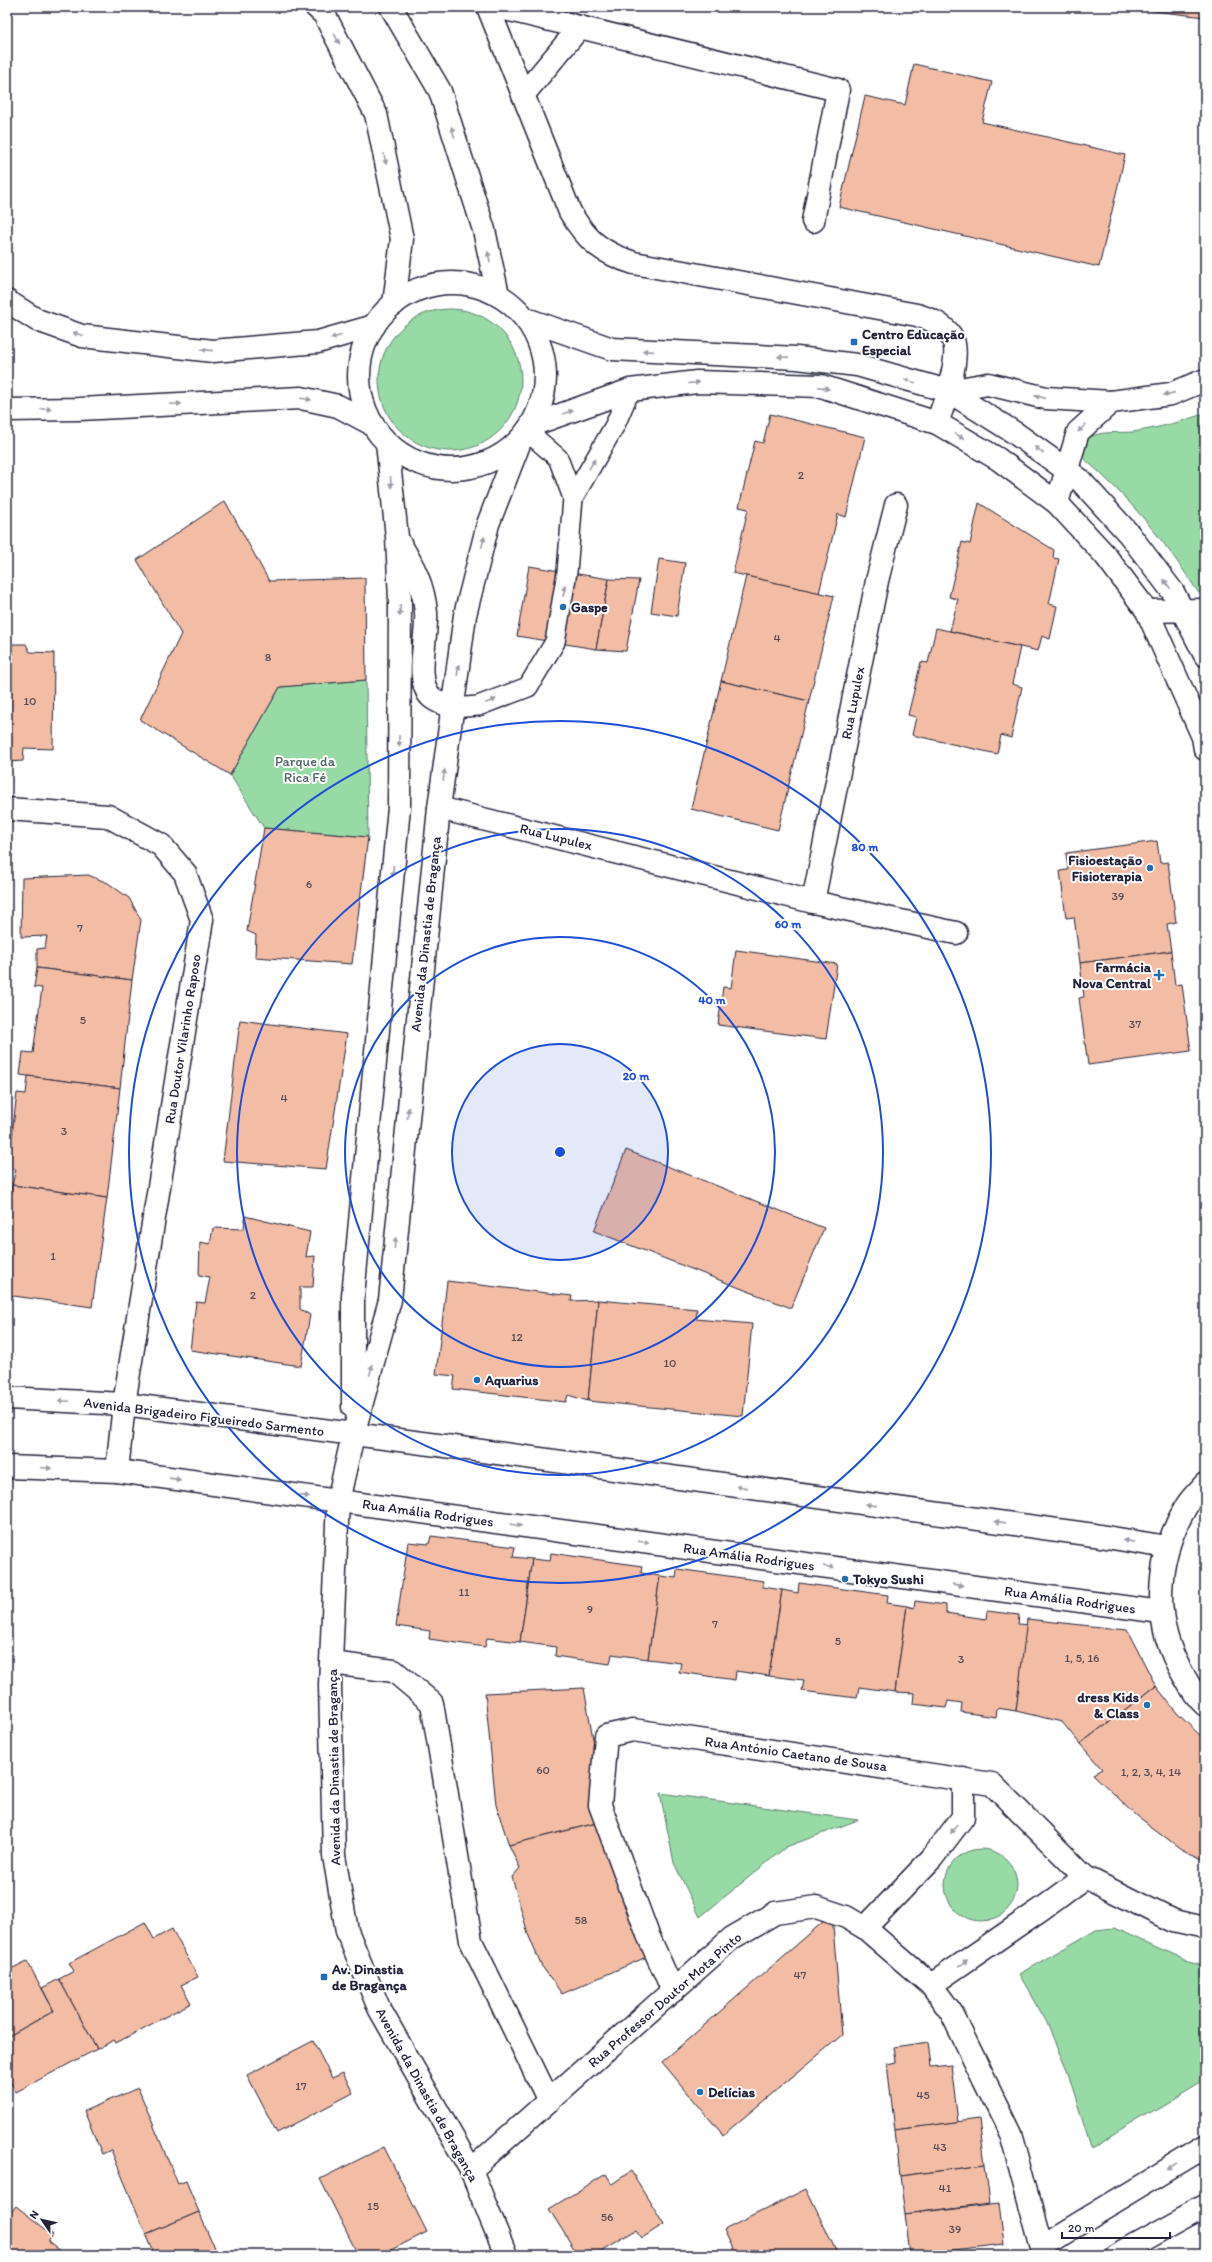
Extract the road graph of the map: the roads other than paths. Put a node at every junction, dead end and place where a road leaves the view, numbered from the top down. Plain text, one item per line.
1 (316, 7) edge
2 (391, 7) edge
3 (488, 7) edge
4 (497, 7) edge
5 (580, 27) junction
6 (523, 95) junction
7 (813, 221) dead end
8 (498, 295) junction
9 (7, 301) edge
10 (394, 304) junction
11 (526, 319) junction
12 (374, 326) junction
13 (1205, 380) edge
14 (630, 390) junction
15 (948, 391) junction
16 (1111, 402) junction
17 (7, 410) edge
18 (372, 424) junction
19 (937, 424) junction
20 (527, 431) junction
21 (386, 443) junction
22 (1067, 471) junction
23 (573, 498) junction
24 (1057, 503) junction
25 (896, 505) dead end
26 (396, 537) junction
27 (1205, 610) edge
28 (1147, 611) junction
29 (1182, 611) junction
30 (1205, 655) edge
31 (453, 708) junction
32 (1205, 749) edge
33 (439, 808) junction
34 (7, 809) edge
35 (812, 902) junction
36 (956, 933) dead end
37 (7, 1398) edge
38 (124, 1404) junction
39 (353, 1435) junction
40 (7, 1467) edge
41 (117, 1471) junction
42 (1205, 1484) edge
43 (338, 1501) junction
44 (1167, 1547) junction
45 (1161, 1612) junction
46 (331, 1664) junction
47 (1205, 1705) edge
48 (964, 1779) junction
49 (1085, 1877) junction
50 (865, 1928) junction
51 (1205, 1928) edge
52 (930, 1985) junction
53 (673, 1991) junction
54 (549, 2101) junction
55 (1205, 2147) edge
56 (471, 2170) junction
57 (1205, 2206) edge
58 (1043, 2251) edge
59 (506, 2255) edge
60 (1116, 2255) edge

1 -> 10 main road
8 -> 2 main road
3 - 6 main road
4 - 5 main road
5 - 6 main road
5 - 7 main road
6 - 15 main road
8 - 10 main road
8 - 11 main road
12 -> 9 main road
10 - 12 main road
15 -> 11 main road
11 - 20 main road, Avenida da Dinastia de Bragança
12 - 18 main road
13 -> 16 main road
14 -> 19 main road
20 -> 14 main road
23 -> 14 lane
16 -> 15 main road
15 - 19 main road
22 -> 15 main road
16 -> 22 main road
17 -> 18 main road
18 - 21 main road
19 -> 24 main road
20 - 21 main road
20 - 23 lane
31 -> 20 main road, Avenida da Dinastia de Bragança
21 -> 26 main road, Avenida da Dinastia de Bragança
22 - 24 main road
29 -> 22 main road
31 -> 23 lane
24 - 28 main road
25 - 35 main road, Rua Lupulex
26 - 31 main road
26 -> 39 main road, Avenida da Dinastia de Bragança
27 - 29 main road
28 - 29 main road
28 - 32 main road
29 - 30 main road
33 -> 31 main road, Avenida da Dinastia de Bragança
33 - 35 main road, Rua Lupulex
39 -> 33 main road, Avenida da Dinastia de Bragança
34 - 38 main road, Rua Doutor Vilarinho Raposo
35 - 36 main road, Rua Lupulex
38 -> 37 main road, Avenida Brigadeiro Figueiredo Sarmento
38 - 39 main road, Avenida Brigadeiro Figueiredo Sarmento
38 - 41 main road, Rua Doutor Vilarinho Raposo
39 - 43 main road, Avenida da Dinastia de Bragança
44 -> 39 main road
40 -> 41 main road
41 -> 43 main road
42 - 44 main road
43 -> 45 main road, Rua Amália Rodrigues
43 - 46 main road, Avenida da Dinastia de Bragança
44 - 45 main road
45 - 47 main road
46 - 54 main road
46 - 56 main road, Avenida da Dinastia de Bragança
48 - 49 main road, Rua António Caetano de Sousa
48 -> 50 main road
48 - 53 main road, Rua António Caetano de Sousa
49 - 51 main road, Rua António Caetano de Sousa
52 -> 49 main road
50 - 52 main road, Rua Professor Doutor Mota Pinto
50 - 53 main road, Rua Professor Doutor Mota Pinto
52 - 58 main road, Rua Professor Doutor Mota Pinto
53 - 54 main road, Rua Professor Doutor Mota Pinto
54 - 56 main road, Rua Professor Doutor Mota Pinto
55 -> 58 main road
56 - 59 main road, Avenida da Dinastia de Bragança
57 - 60 main road

